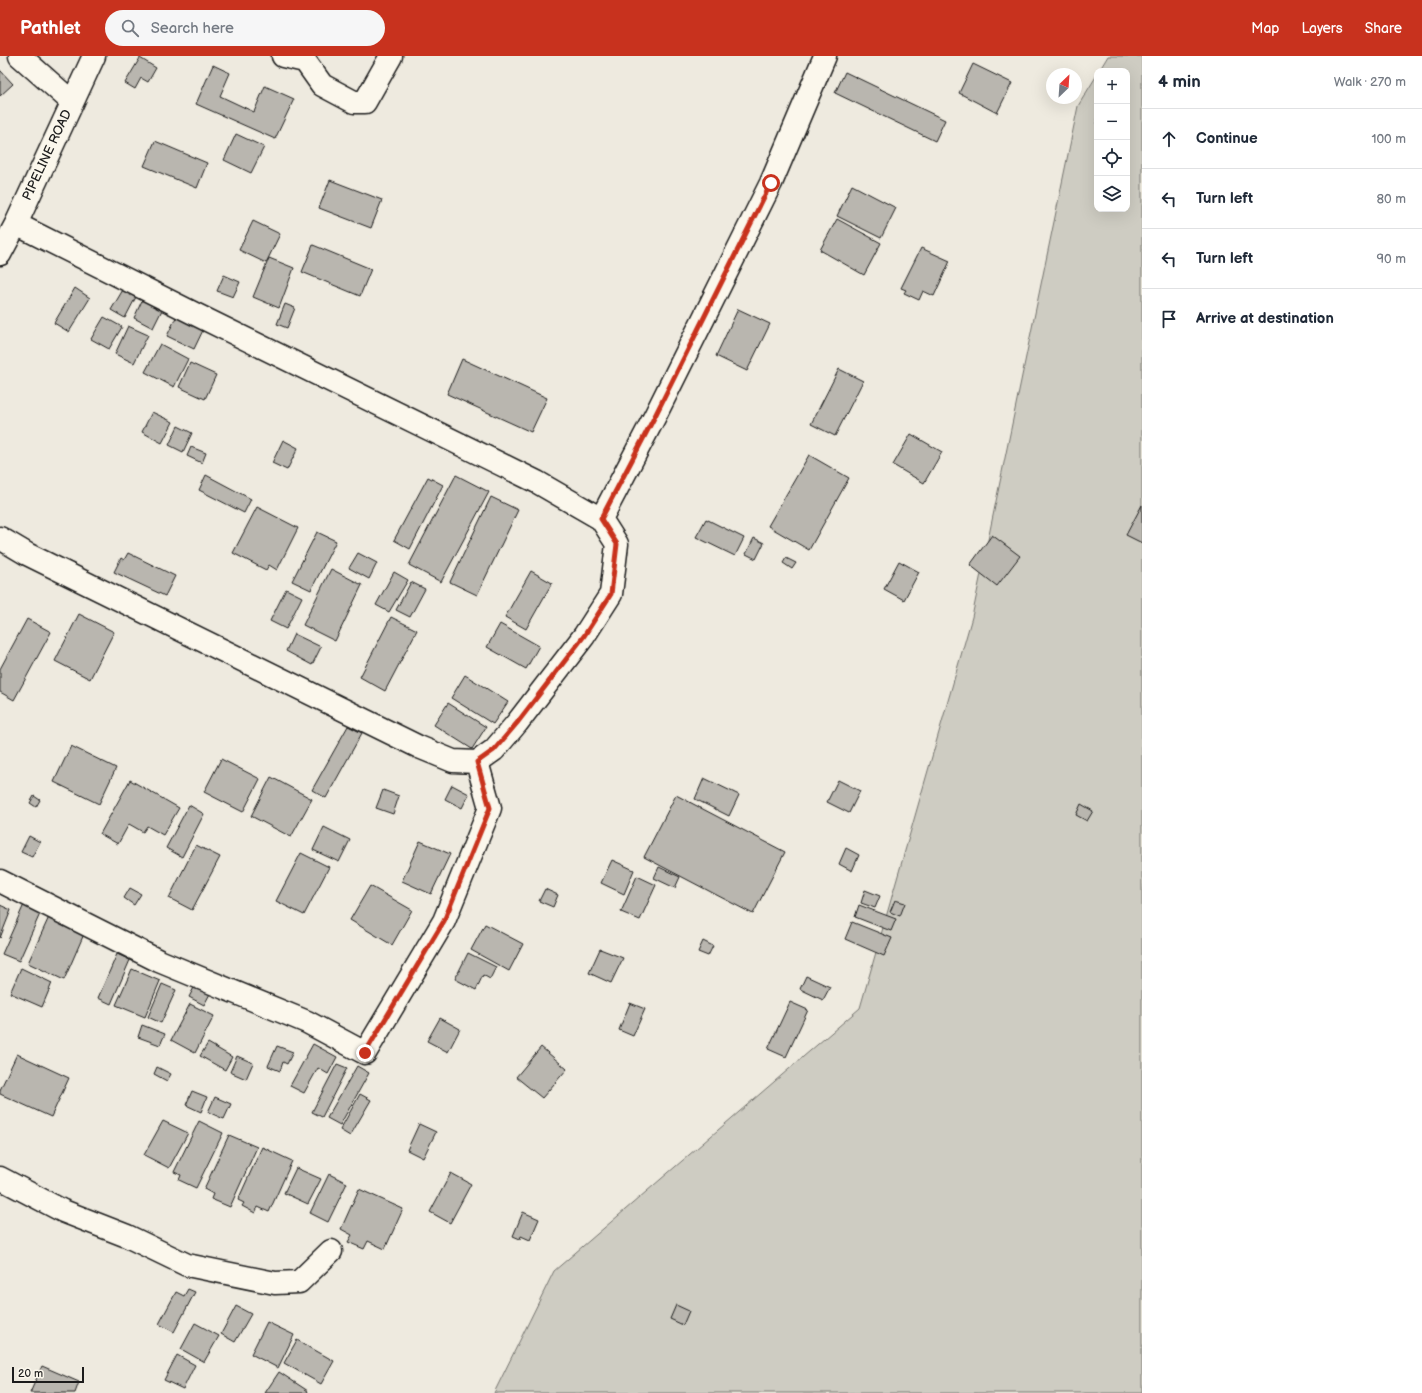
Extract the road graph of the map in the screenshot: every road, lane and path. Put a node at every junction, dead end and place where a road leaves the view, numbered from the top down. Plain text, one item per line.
1 (20, 56) edge
2 (94, 56) edge
3 (283, 56) edge
4 (391, 56) edge
5 (825, 56) edge
6 (72, 102) junction
7 (16, 224) junction
8 (0, 254) edge
9 (601, 519) junction
10 (0, 538) edge
11 (477, 762) junction
12 (0, 881) edge
13 (0, 1178) edge
14 (330, 1251) dead end

1 - 6 street
2 - 6 street, PIPELINE ROAD
3 - 4 street
5 - 9 street
6 - 7 street, PIPELINE ROAD
7 - 8 street, PIPELINE ROAD
7 - 9 street
9 - 11 street
10 - 11 street
11 - 12 street
13 - 14 street

